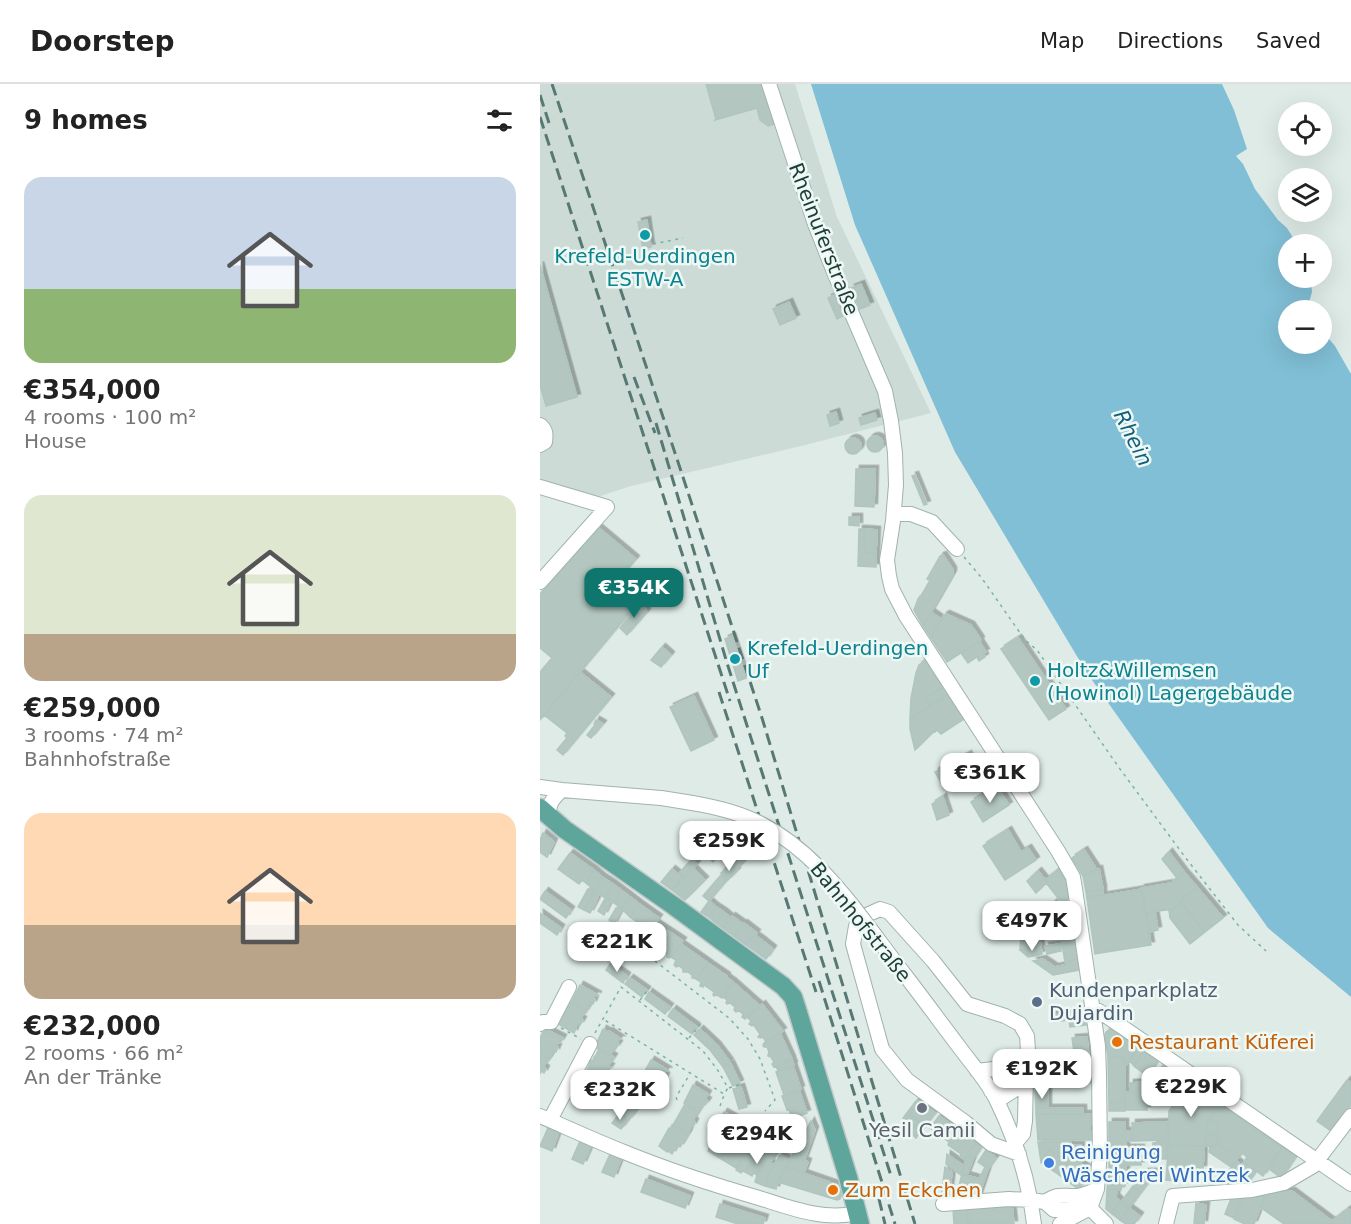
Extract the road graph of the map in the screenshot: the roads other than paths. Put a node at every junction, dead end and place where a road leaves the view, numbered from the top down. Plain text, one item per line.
1 (769, 84) edge
2 (540, 425) edge
3 (540, 445) edge
4 (540, 487) edge
5 (894, 514) junction
6 (957, 549) road end
7 (540, 582) edge
8 (540, 787) edge
9 (562, 790) junction
10 (543, 814) edge
11 (569, 987) dead end
12 (1093, 1011) junction
13 (545, 1023) edge
14 (590, 1044) road end
15 (1025, 1055) junction
16 (977, 1071) junction
17 (1026, 1076) junction
18 (994, 1096) junction
19 (1351, 1116) edge
20 (545, 1118) edge
21 (1017, 1148) junction
22 (1317, 1161) junction
23 (1351, 1184) edge
24 (1097, 1189) junction
25 (1038, 1201) junction
26 (943, 1204) dead end
27 (1090, 1208) junction
28 (859, 1219) edge
29 (1034, 1224) edge
30 (1060, 1224) edge
31 (1106, 1224) edge
32 (1166, 1224) edge

1 - 5 street, Rheinuferstraße
2 - 3 street
4 - 7 street
5 - 6 street
5 - 12 street, Rheinuferstraße
8 - 9 street, Bahnhofstraße
9 - 10 street
9 - 16 street, Bahnhofstraße, bridge
10 - 28 main road
11 - 13 street
12 - 22 street
12 - 24 street, Rheinuferstraße
14 - 20 street
15 - 16 street
15 - 17 street
15 - 18 street
15 - 21 street
16 - 18 street, Bahnhofstraße
17 - 18 street
17 - 21 street
18 - 21 street, Bahnhofstraße
19 - 22 street
20 - 28 street
21 - 25 street, Bahnhofstraße
22 - 23 street
22 - 32 street
24 - 25 street
24 - 27 street, Rheinuferstraße
25 - 26 street
25 - 27 street
25 - 29 street, Bahnhofstraße
27 - 30 street
27 - 31 street

